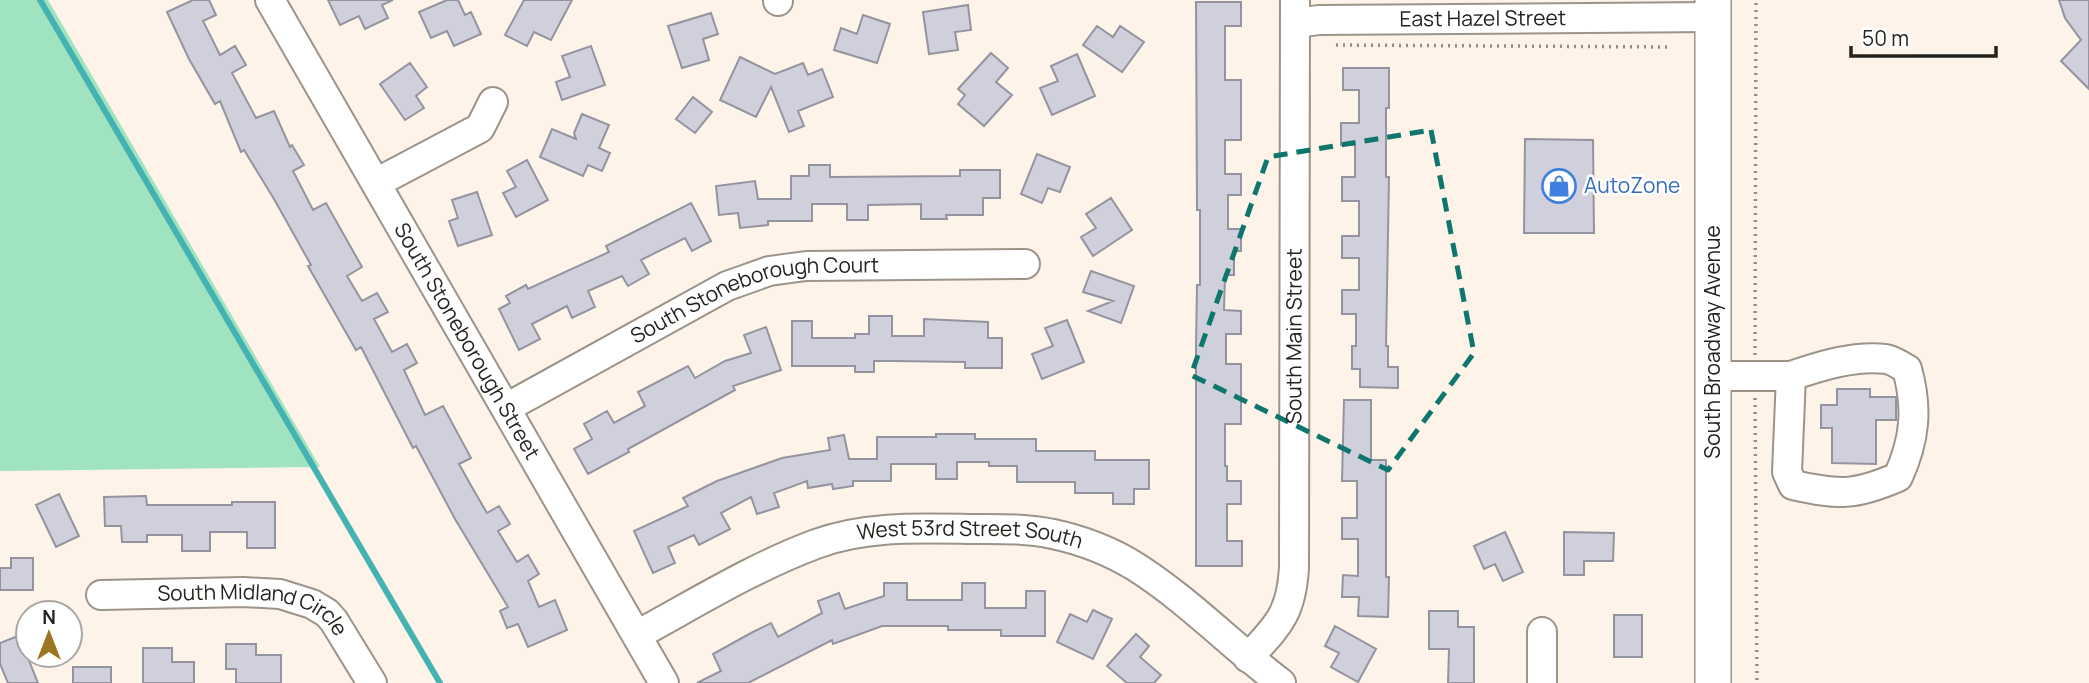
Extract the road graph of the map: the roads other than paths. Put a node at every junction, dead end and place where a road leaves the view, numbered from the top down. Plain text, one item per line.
1 (270, 0) edge
2 (1713, 8) edge
3 (1448, 10) edge
4 (1296, 11) edge
5 (493, 102) dead end
6 (376, 183) junction
7 (1025, 264) dead end
8 (1713, 376) junction
9 (1791, 376) junction
10 (506, 408) junction
11 (101, 595) dead end
12 (1542, 632) dead end
13 (637, 635) junction
14 (1248, 658) junction
15 (372, 683) edge
16 (664, 683) edge
17 (1281, 683) edge
18 (1542, 683) edge
19 (1713, 683) edge

1 - 6 street, South Stoneborough Street
2 - 3 street, East Hazel Street
2 - 8 main road, South Broadway Avenue
3 - 4 street, East Hazel Street
4 - 14 street, South Main Street
5 - 6 street
6 - 10 street, South Stoneborough Street
7 - 10 street, South Stoneborough Court
8 - 9 street
8 - 19 main road, South Broadway Avenue
9 - 9 street
10 - 13 street, South Stoneborough Street
11 - 15 street, South Midland Circle
12 - 18 street
13 - 14 street, West 53rd Street South
13 - 16 street, South Stoneborough Street
14 - 17 street, West 53rd Street South

